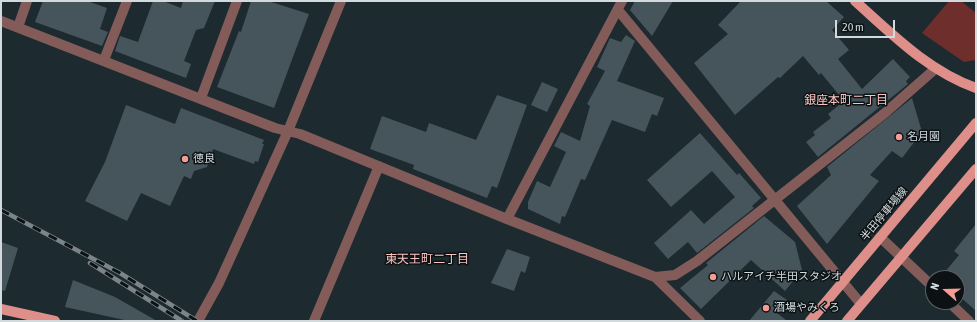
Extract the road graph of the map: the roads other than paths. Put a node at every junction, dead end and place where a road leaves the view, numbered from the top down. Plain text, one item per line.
1 (27, 1) edge
2 (127, 1) edge
3 (237, 1) edge
4 (341, 1) edge
5 (855, 1) edge
6 (620, 5) edge
7 (1, 21) edge
8 (18, 27) junction
9 (104, 60) junction
10 (935, 69) junction
11 (976, 88) edge
12 (201, 98) junction
13 (976, 123) edge
14 (288, 131) junction
15 (378, 166) junction
16 (976, 169) edge
17 (775, 200) junction
18 (507, 220) junction
19 (880, 236) junction
20 (901, 257) junction
21 (656, 278) junction
22 (925, 280) edge
23 (842, 283) junction
24 (861, 304) junction
25 (1, 309) edge
26 (957, 310) edge
27 (55, 321) edge
28 (198, 321) edge
29 (314, 321) edge
30 (700, 321) edge
31 (810, 321) edge
32 (847, 321) edge
33 (969, 321) edge

1 - 8 street
2 - 9 street
3 - 12 street
4 - 14 street
5 - 10 main road
6 - 17 street
6 - 18 street
7 - 8 street
8 - 9 street
9 - 12 street
10 - 11 main road
10 - 17 street
12 - 14 street
13 - 19 main road, 半田停車場線
14 - 15 street
14 - 28 street
15 - 18 street
15 - 29 street
16 - 20 main road
17 - 21 street
17 - 23 street
18 - 21 street
19 - 20 street
19 - 23 main road, 半田停車場線
20 - 22 street
20 - 24 main road
21 - 30 street
23 - 24 street
23 - 31 main road, 半田停車場線
24 - 32 main road
25 - 27 main road
26 - 33 street

